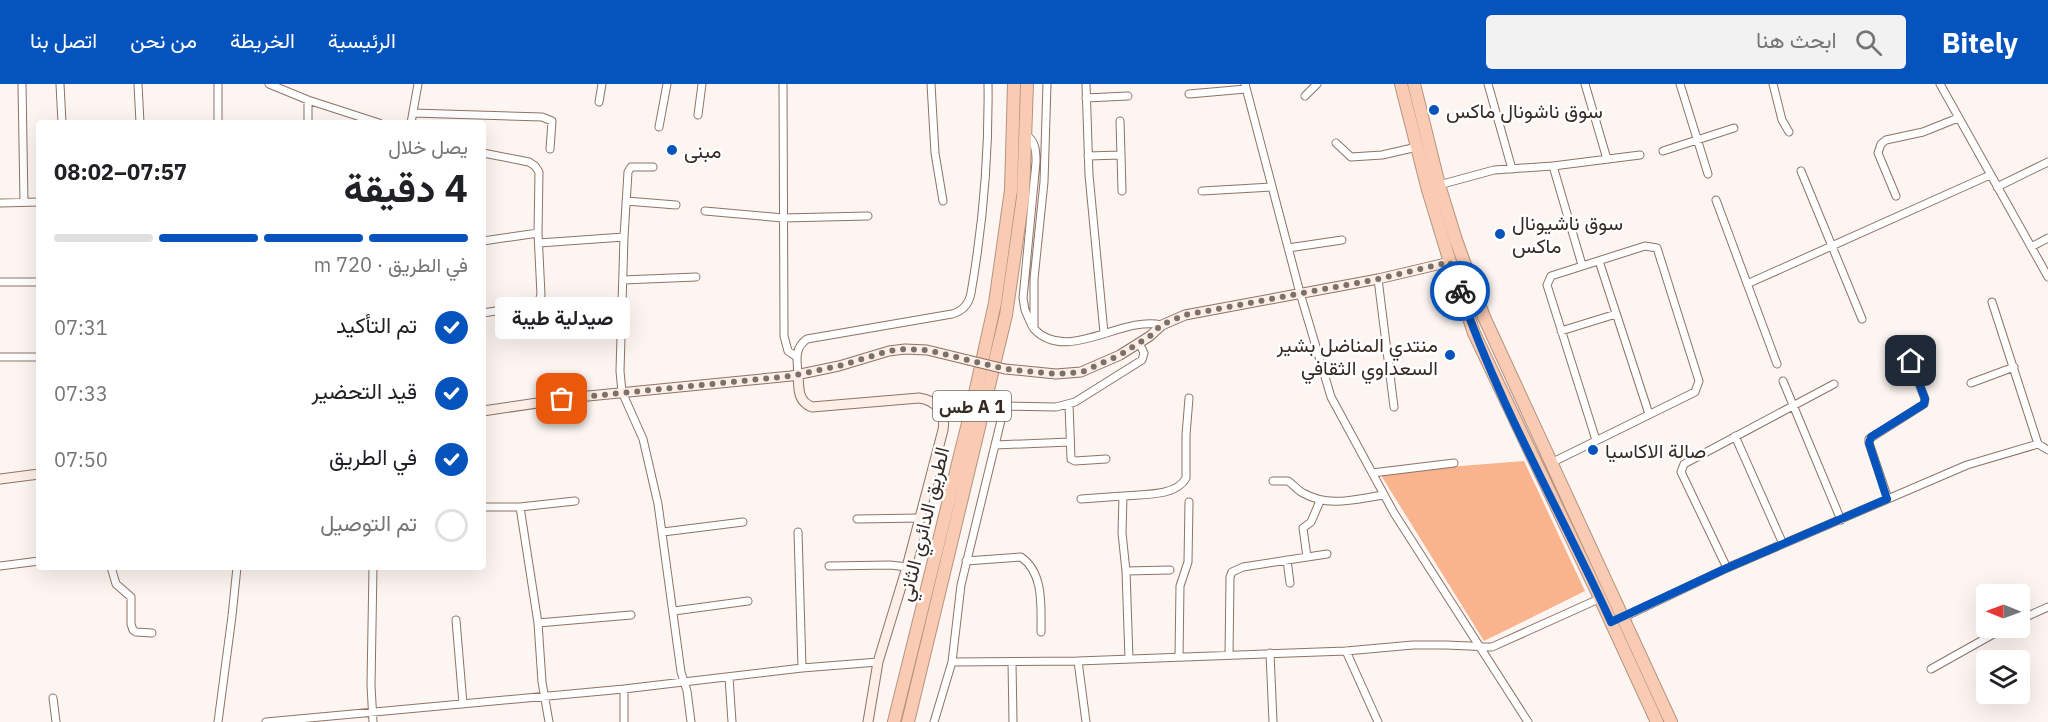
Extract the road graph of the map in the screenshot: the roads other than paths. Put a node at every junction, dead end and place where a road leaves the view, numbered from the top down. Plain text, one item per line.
1 (22, 84) edge
2 (60, 84) edge
3 (138, 84) edge
4 (218, 84) edge
5 (271, 84) edge
6 (418, 84) edge
7 (602, 84) edge
8 (667, 84) edge
9 (702, 84) edge
10 (783, 84) edge
11 (931, 84) edge
12 (988, 84) edge
13 (1014, 84) edge
14 (1027, 84) edge
15 (1047, 84) edge
16 (1086, 84) edge
17 (1317, 84) edge
18 (1401, 84) edge
19 (1414, 84) edge
20 (1488, 84) edge
21 (1585, 84) edge
22 (1680, 84) edge
23 (1773, 84) edge
24 (1940, 84) edge
25 (1245, 87) edge
26 (1189, 94) dead end
27 (1128, 96) dead end
28 (1305, 96) dead end
29 (1086, 98) junction
30 (308, 100) junction
31 (599, 102) dead end
32 (413, 113) junction
33 (698, 115) dead end
34 (1958, 117) junction
35 (62, 120) edge
36 (140, 120) edge
37 (218, 120) edge
38 (308, 120) edge
39 (370, 120) edge
40 (412, 120) edge
41 (1120, 121) dead end
42 (659, 127) dead end
43 (1734, 128) dead end
44 (1789, 132) dead end
45 (1026, 135) junction
46 (1697, 141) junction
47 (1336, 143) dead end
48 (1417, 147) junction
49 (550, 149) dead end
50 (1663, 151) dead end
51 (486, 154) edge
52 (1121, 155) junction
53 (1640, 155) dead end
54 (1088, 156) junction
55 (1607, 159) junction
56 (2048, 162) edge
57 (1553, 166) junction
58 (653, 167) dead end
59 (1512, 169) junction
60 (1801, 171) dead end
61 (1708, 174) dead end
62 (1990, 175) junction
63 (1439, 185) junction
64 (1272, 187) junction
65 (1997, 188) junction
66 (1122, 191) dead end
67 (1202, 191) dead end
68 (1896, 196) dead end
69 (1716, 200) dead end
70 (626, 201) junction
71 (943, 201) dead end
72 (24, 202) junction
73 (36, 202) edge
74 (0, 203) edge
75 (676, 205) dead end
76 (705, 211) dead end
77 (868, 216) dead end
78 (783, 218) junction
79 (538, 233) junction
80 (624, 237) junction
81 (2048, 238) edge
82 (1342, 240) dead end
83 (486, 241) edge
84 (539, 243) junction
85 (1831, 247) junction
86 (2031, 247) junction
87 (1288, 248) junction
88 (1599, 261) junction
89 (1450, 262) junction
90 (1582, 265) junction
91 (696, 277) dead end
92 (2048, 278) edge
93 (1378, 279) junction
94 (623, 280) junction
95 (0, 282) edge
96 (36, 282) edge
97 (1747, 284) junction
98 (1300, 293) junction
99 (1992, 302) dead end
100 (486, 312) edge
101 (1616, 314) junction
102 (1862, 319) dead end
103 (1161, 325) junction
104 (1034, 329) junction
105 (1561, 331) junction
106 (1104, 333) junction
107 (1903, 342) dead end
108 (1139, 343) junction
109 (0, 357) edge
110 (36, 357) edge
111 (797, 357) junction
112 (1777, 364) dead end
113 (2014, 367) junction
114 (798, 374) junction
115 (1783, 381) dead end
116 (1971, 383) dead end
117 (1834, 384) dead end
118 (1517, 390) junction
119 (622, 392) junction
120 (1503, 396) junction
121 (1189, 398) dead end
122 (1069, 405) junction
123 (1793, 405) junction
124 (1394, 406) dead end
125 (486, 410) edge
126 (1649, 414) junction
127 (1735, 436) junction
128 (1596, 440) junction
129 (1070, 442) junction
130 (2038, 444) junction
131 (995, 445) junction
132 (2048, 450) edge
133 (1106, 459) dead end
134 (1454, 463) dead end
135 (1551, 463) junction
136 (1372, 473) junction
137 (36, 474) edge
138 (0, 479) edge
139 (1273, 482) dead end
140 (1384, 495) junction
141 (1123, 496) junction
142 (1081, 499) dead end
143 (1887, 499) junction
144 (575, 501) dead end
145 (1320, 501) junction
146 (1189, 502) dead end
147 (486, 507) edge
148 (520, 507) junction
149 (921, 518) junction
150 (857, 519) dead end
151 (1841, 520) junction
152 (743, 522) dead end
153 (663, 532) junction
154 (798, 532) dead end
155 (1783, 544) junction
156 (1327, 554) dead end
157 (1307, 557) junction
158 (1287, 560) junction
159 (36, 561) edge
160 (966, 561) junction
161 (829, 566) dead end
162 (0, 567) edge
163 (907, 567) junction
164 (1727, 568) junction
165 (112, 570) edge
166 (237, 570) edge
167 (373, 570) edge
168 (1170, 570) dead end
169 (1126, 571) junction
170 (1290, 584) dead end
171 (1612, 591) junction
172 (1600, 598) junction
173 (748, 601) dead end
174 (2048, 607) edge
175 (674, 611) junction
176 (631, 615) dead end
177 (2030, 615) edge
178 (456, 620) dead end
179 (1617, 620) junction
180 (538, 623) junction
181 (1041, 632) dead end
182 (152, 633) dead end
183 (1986, 638) edge
184 (1478, 646) junction
185 (1346, 651) junction
186 (1270, 653) junction
187 (1229, 655) junction
188 (1179, 657) junction
189 (1129, 659) junction
190 (1078, 661) junction
191 (878, 662) junction
192 (952, 662) junction
193 (1012, 662) junction
194 (802, 668) junction
195 (1930, 669) dead end
196 (729, 676) junction
197 (684, 682) junction
198 (624, 689) junction
199 (544, 697) junction
200 (52, 698) dead end
201 (463, 704) junction
202 (372, 712) junction
203 (315, 720) edge
204 (56, 722) edge
205 (218, 722) edge
206 (266, 722) edge
207 (373, 722) edge
208 (549, 722) edge
209 (624, 722) edge
210 (691, 722) edge
211 (732, 722) edge
212 (868, 722) edge
213 (894, 722) edge
214 (908, 722) edge
215 (934, 722) edge
216 (1013, 722) edge
217 (1086, 722) edge
218 (1273, 722) edge
219 (1378, 722) edge
220 (1528, 722) edge
221 (1657, 722) edge
222 (1671, 722) edge

1 - 72 street
2 - 35 street
3 - 36 street
4 - 37 street
5 - 30 street
6 - 32 street
7 - 31 street
8 - 42 street
9 - 33 street
10 - 78 street
11 - 71 street
12 - 111 street
13 - 213 highway, الطريق الدائري الثاني / طس A 1
14 - 45 highway, الطريق الدائري الثاني / طس A 1
15 - 104 street
16 - 29 street
17 - 28 street
18 - 48 highway
19 - 63 highway
20 - 59 street
21 - 55 street
22 - 46 street
23 - 44 street
24 - 34 street
25 - 26 street
25 - 64 street
27 - 29 street
29 - 54 street
30 - 38 street
30 - 39 street
32 - 40 street
32 - 49 street
34 - 62 street
34 - 68 street
41 - 52 street
43 - 46 street
45 - 104 street
45 - 214 highway, الطريق الدائري الثاني / طس A 1
46 - 50 street
46 - 61 street
47 - 48 street
48 - 89 highway
51 - 79 street
52 - 54 street
52 - 66 street
53 - 55 street
54 - 106 street
55 - 57 street
56 - 65 street
57 - 59 street
57 - 90 street
58 - 70 street
59 - 63 street
60 - 85 street
62 - 65 street
62 - 85 street
63 - 118 highway
64 - 67 street
64 - 87 street
65 - 86 street
69 - 97 street
70 - 75 street
70 - 80 street
72 - 73 street
72 - 74 street
76 - 78 street
77 - 78 street
78 - 111 street
79 - 83 street
79 - 84 street
80 - 84 street
80 - 94 street
81 - 86 street
82 - 87 street
84 - 100 street
85 - 97 street
85 - 102 street
86 - 92 street
87 - 98 street
88 - 90 street
88 - 101 street
88 - 126 street
89 - 93 street
89 - 120 highway
90 - 105 street
91 - 94 street
93 - 98 street
93 - 124 street
94 - 119 street
95 - 96 street
97 - 112 street
98 - 103 street
98 - 136 street
99 - 113 street
101 - 105 street
101 - 126 street
103 - 106 street
103 - 108 street
104 - 106 street
105 - 128 street
107 - 143 street
108 - 114 street, bridge
108 - 122 street
109 - 110 street
111 - 114 street
113 - 116 street
113 - 130 street
114 - 119 street
114 - 149 street
115 - 123 street
117 - 123 street
118 - 120 highway
118 - 135 highway
119 - 125 street
119 - 153 street
120 - 172 highway
121 - 141 street
122 - 129 street
122 - 131 street
123 - 127 street
123 - 151 street
126 - 128 street
127 - 155 street
127 - 164 street
128 - 135 street
129 - 131 street
129 - 133 street
130 - 132 street
130 - 143 street
131 - 160 street
134 - 136 street
135 - 171 highway
136 - 140 street
137 - 138 street
139 - 145 street
140 - 145 street
140 - 184 street
141 - 142 street
141 - 169 street
143 - 151 street
144 - 148 street
145 - 157 street
146 - 188 street
147 - 148 street
148 - 180 street
149 - 150 street
149 - 163 street
151 - 155 street
152 - 153 street
153 - 175 street
154 - 194 street
155 - 164 street
156 - 157 street
157 - 158 street
158 - 170 street
158 - 187 street
159 - 162 street
160 - 181 street
160 - 192 street
161 - 163 street
163 - 191 street
164 - 179 street
165 - 182 street
166 - 205 street
167 - 202 street
168 - 169 street
169 - 189 street
171 - 172 street
171 - 179 highway
172 - 179 highway
172 - 184 street
173 - 175 street
174 - 177 street
175 - 197 street
176 - 180 street
178 - 201 street
179 - 221 highway
179 - 222 highway
180 - 199 street
183 - 195 street
184 - 185 street
184 - 220 street
185 - 186 street
185 - 219 street
186 - 187 street
186 - 218 street
187 - 188 street
188 - 189 street
189 - 190 street
190 - 193 street
190 - 217 street
191 - 194 street
191 - 212 street
192 - 193 street
192 - 215 street
193 - 216 street
194 - 196 street
196 - 197 street
196 - 211 street
197 - 198 street
197 - 210 street
198 - 199 street
198 - 209 street
199 - 201 street
199 - 208 street
200 - 204 street
201 - 202 street
202 - 203 street
202 - 207 street
203 - 206 street

